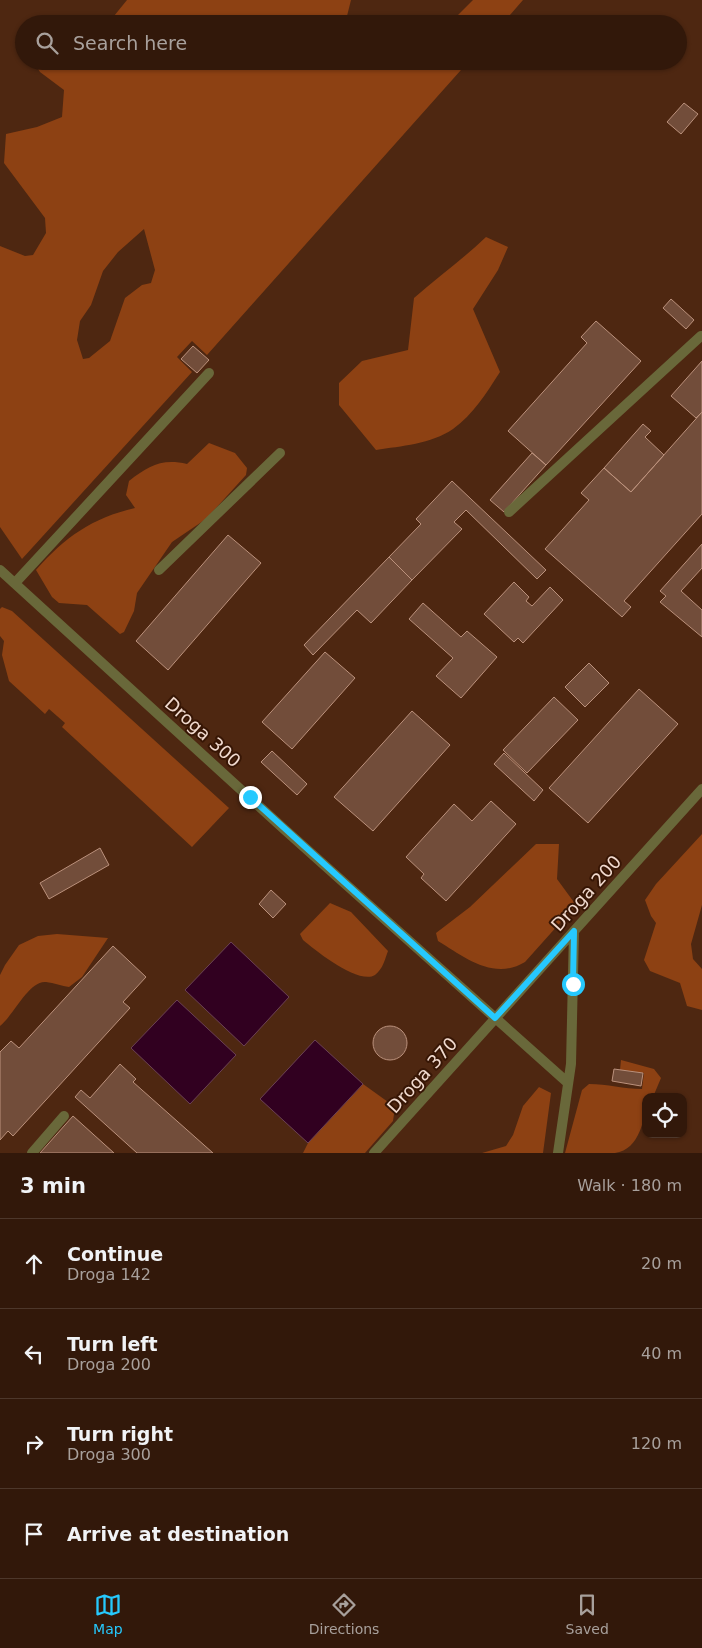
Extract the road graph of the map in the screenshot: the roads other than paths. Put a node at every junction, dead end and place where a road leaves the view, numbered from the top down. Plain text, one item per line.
1 (701, 336) edge
2 (208, 374) dead end
3 (280, 453) dead end
4 (509, 512) dead end
5 (0, 570) edge
6 (159, 570) dead end
7 (15, 583) junction
8 (702, 790) edge
9 (574, 931) junction
10 (495, 1018) junction
11 (568, 1083) junction
12 (64, 1116) dead end
13 (32, 1153) edge
14 (374, 1153) edge
15 (558, 1153) edge

1 - 4 lane
2 - 7 lane
3 - 6 lane
5 - 7 lane, Droga 300
7 - 10 lane, Droga 300
8 - 9 lane, Droga 200
9 - 10 lane, Droga 200
9 - 11 lane
10 - 11 lane, Droga 300
10 - 14 lane, Droga 370
11 - 15 lane
12 - 13 lane

